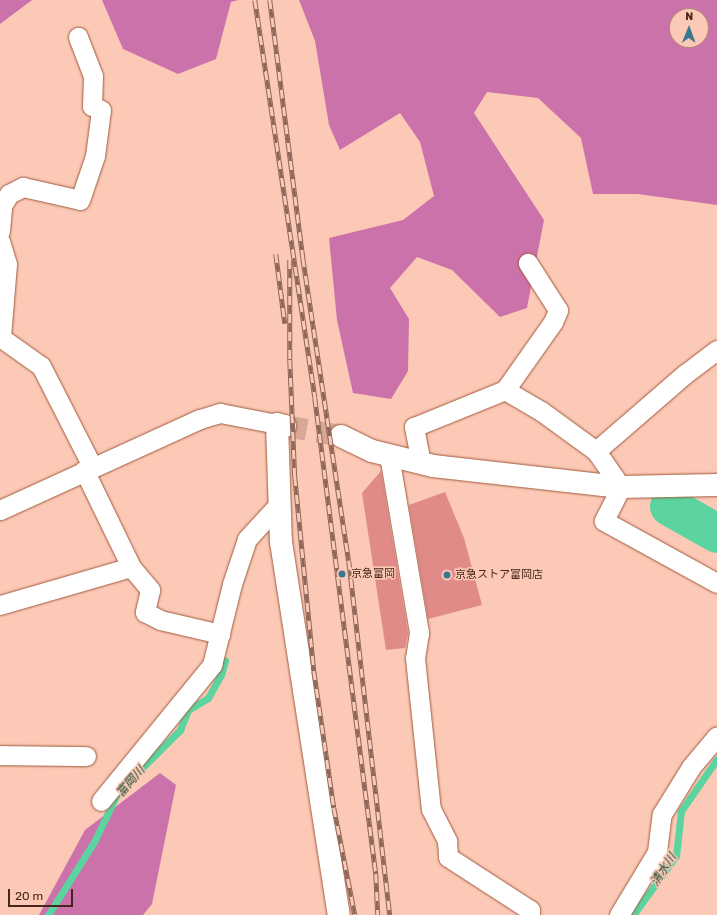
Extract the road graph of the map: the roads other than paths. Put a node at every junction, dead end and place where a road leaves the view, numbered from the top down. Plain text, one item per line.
1 (78, 38) dead end
2 (0, 231) edge
3 (0, 241) edge
4 (528, 263) dead end
5 (0, 337) edge
6 (717, 350) edge
7 (505, 390) junction
8 (281, 425) joint
9 (341, 436) tunnel mouth
10 (596, 451) junction
11 (389, 454) junction
12 (421, 463) junction
13 (88, 468) junction
14 (717, 485) edge
15 (621, 487) junction
16 (278, 505) junction
17 (0, 510) edge
18 (131, 567) junction
19 (717, 583) edge
20 (0, 605) edge
21 (220, 634) junction
22 (717, 736) edge
23 (0, 755) edge
24 (86, 756) dead end
25 (101, 801) dead end
26 (339, 915) edge
27 (530, 915) edge
28 (619, 915) edge

1 - 2 street
3 - 5 street
4 - 7 street
5 - 13 street
6 - 10 street
7 - 10 street
7 - 12 street
8 - 13 street
8 - 16 street
9 - 11 street
10 - 15 street
11 - 12 street
11 - 27 street
12 - 15 street
13 - 17 street
13 - 18 street
14 - 15 street
15 - 19 street
16 - 21 street
16 - 26 street
18 - 20 street
18 - 21 street
21 - 25 street
22 - 28 street
23 - 24 street

